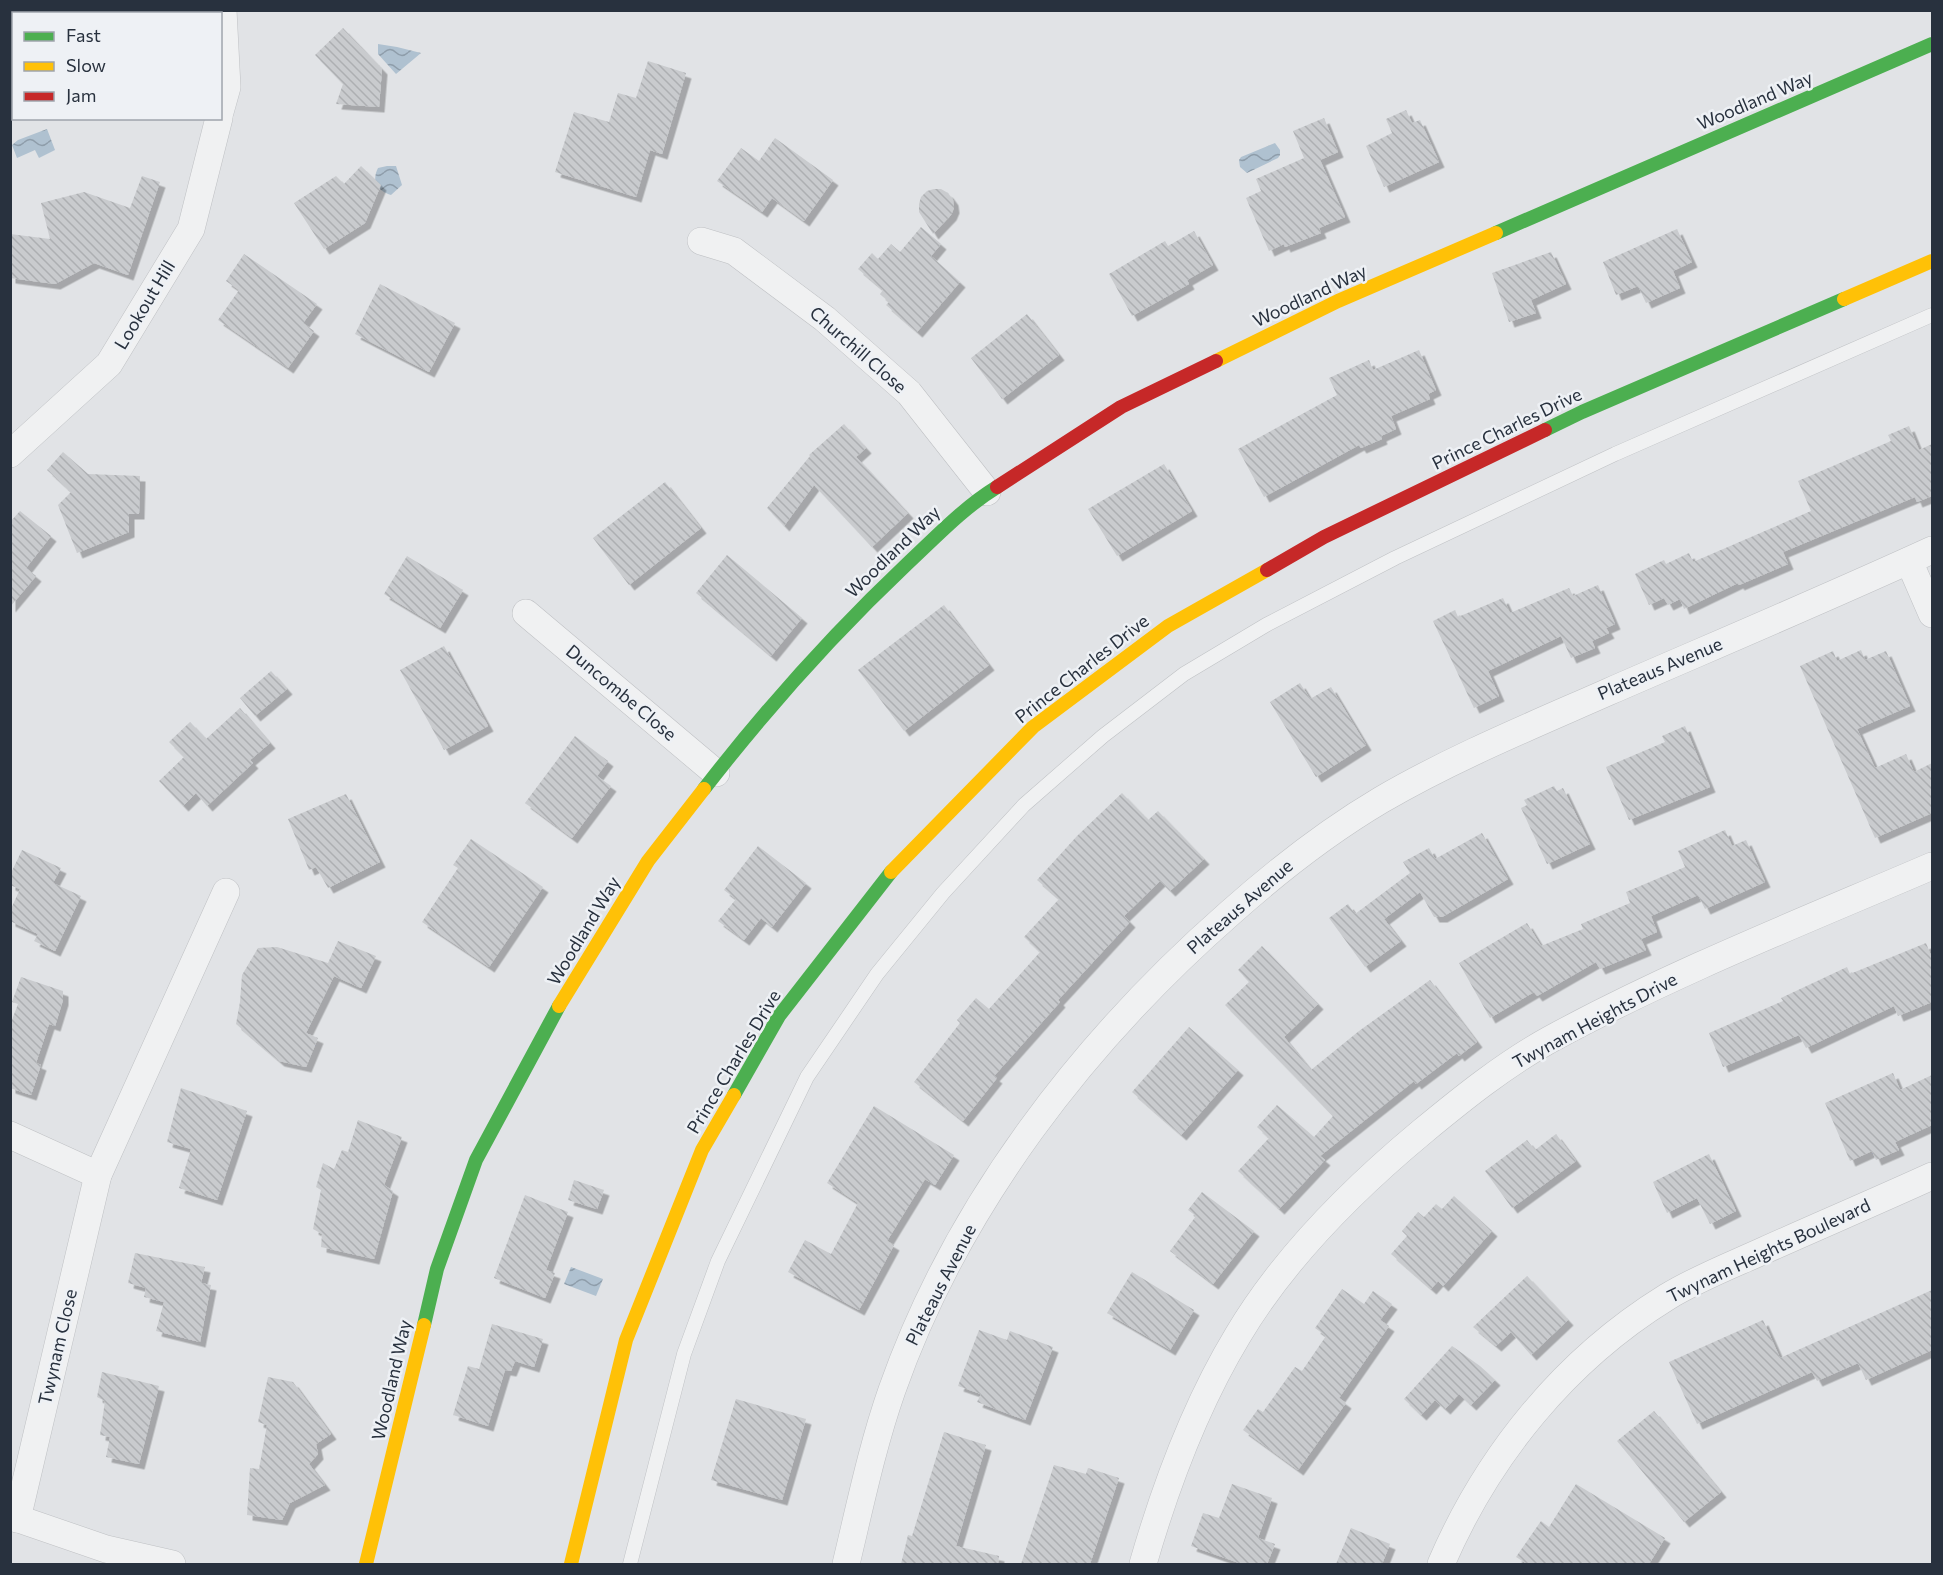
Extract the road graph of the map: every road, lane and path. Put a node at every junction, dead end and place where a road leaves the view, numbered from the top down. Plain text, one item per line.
1 (223, 10) edge
2 (1932, 44) edge
3 (222, 105) edge
4 (218, 120) edge
5 (701, 241) dead end
6 (1932, 261) edge
7 (1932, 315) edge
8 (10, 454) edge
9 (987, 492) junction
10 (1921, 556) edge
11 (526, 613) dead end
12 (1932, 614) edge
13 (716, 773) junction
14 (1932, 866) edge
15 (226, 892) dead end
16 (10, 1136) edge
17 (98, 1175) junction
18 (1932, 1176) edge
19 (14, 1517) edge
20 (172, 1564) edge
21 (366, 1564) edge
22 (571, 1564) edge
23 (630, 1564) edge
24 (846, 1564) edge
25 (1143, 1564) edge
26 (1441, 1564) edge

1 - 3 street
2 - 9 main road, Woodland Way
4 - 8 street, Lookout Hill
5 - 9 street, Churchill Close
6 - 22 main road, Prince Charles Drive
7 - 23 lane
9 - 13 main road, Woodland Way
10 - 12 street
10 - 24 street, Plateaus Avenue
11 - 13 street, Duncombe Close
13 - 21 main road, Woodland Way
14 - 25 street, Twynam Heights Drive
15 - 17 street, Twynam Close
16 - 17 street
17 - 19 street, Twynam Close
18 - 26 street, Twynam Heights Boulevard
19 - 20 street

